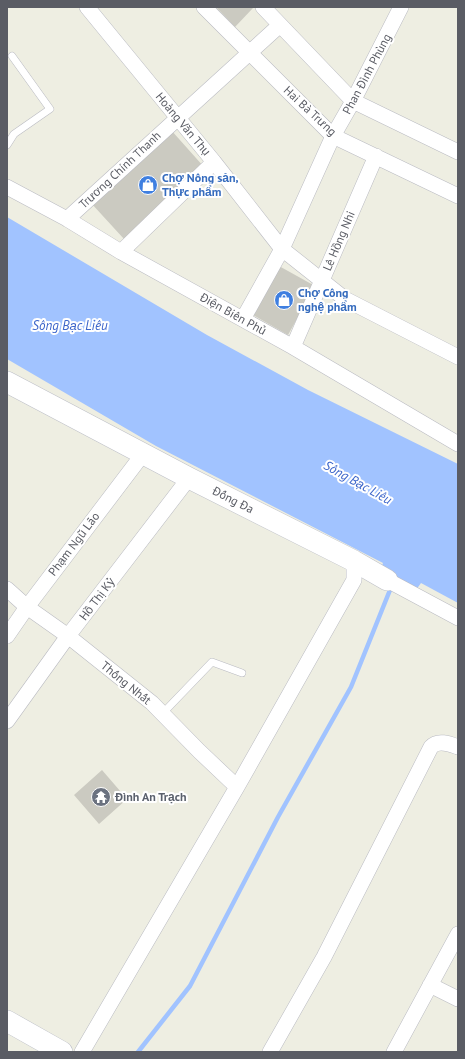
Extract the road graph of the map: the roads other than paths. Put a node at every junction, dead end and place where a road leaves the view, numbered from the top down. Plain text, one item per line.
1 (87, 7) edge
2 (204, 7) edge
3 (263, 7) edge
4 (401, 7) edge
5 (280, 25) junction
6 (249, 53) junction
7 (12, 56) dead end
8 (353, 101) junction
9 (177, 118) junction
10 (333, 136) junction
11 (7, 145) edge
12 (458, 152) edge
13 (376, 156) junction
14 (214, 162) junction
15 (7, 187) edge
16 (458, 196) edge
17 (67, 219) junction
18 (282, 249) junction
19 (121, 252) junction
20 (321, 282) junction
21 (243, 319) junction
22 (293, 347) junction
23 (458, 357) edge
24 (7, 382) edge
25 (458, 444) edge
26 (143, 454) junction
27 (189, 478) junction
28 (354, 561) junction
29 (393, 583) joint
30 (7, 589) edge
31 (27, 607) junction
32 (458, 618) edge
33 (7, 636) edge
34 (68, 636) junction
35 (242, 673) dead end
36 (162, 714) junction
37 (7, 721) edge
38 (458, 747) edge
39 (237, 787) junction
40 (458, 934) edge
41 (430, 985) junction
42 (458, 999) edge
43 (7, 1022) edge
44 (62, 1052) edge
45 (82, 1052) edge
46 (270, 1052) edge
47 (394, 1052) edge

1 - 9 street, Hoàng Văn Thụ
2 - 6 street, Hai Bà Trưng
3 - 5 street
4 - 8 street, Phan Đình Phùng
5 - 6 street, Trương Chính Thanh
5 - 8 street
6 - 9 street, Trương Chính Thanh
6 - 10 street, Hai Bà Trưng
7 - 11 lane
8 - 10 street, Phan Đình Phùng
8 - 12 street
9 - 14 street, Hoàng Văn Thụ
9 - 17 street, Trương Chính Thanh
10 - 13 street, Hai Bà Trưng
10 - 18 street, Phan Đình Phùng
13 - 16 street, Hai Bà Trưng
13 - 20 street, Lê Hồng Nhi
14 - 18 street, Hoàng Văn Thụ
14 - 19 street
15 - 17 street, Điện Biên Phủ
17 - 19 street, Điện Biên Phủ
18 - 20 street, Hoàng Văn Thụ
18 - 21 street, Phan Đình Phùng
19 - 21 street, Điện Biên Phủ
20 - 22 street, Lê Hồng Nhi
20 - 23 street, Hoàng Văn Thụ
21 - 22 street, Điện Biên Phủ
22 - 25 street, Điện Biên Phủ
24 - 26 street, Đống Đa
26 - 27 street, Đống Đa
26 - 31 street, Phạm Ngũ Lão
27 - 28 street, Đống Đa
27 - 34 street, Hồ Thị Kỷ
28 - 29 street, Đống Đa
28 - 39 street
29 - 32 street, Đống Đa
30 - 31 street, Thống Nhất
31 - 33 street, Phạm Ngũ Lão
31 - 34 street, Thống Nhất
34 - 36 street, Thống Nhất
34 - 37 street, Hồ Thị Kỷ
35 - 36 lane
36 - 39 street, Thống Nhất
38 - 46 street
39 - 45 street
40 - 41 street
41 - 42 street
41 - 47 street
43 - 44 street

